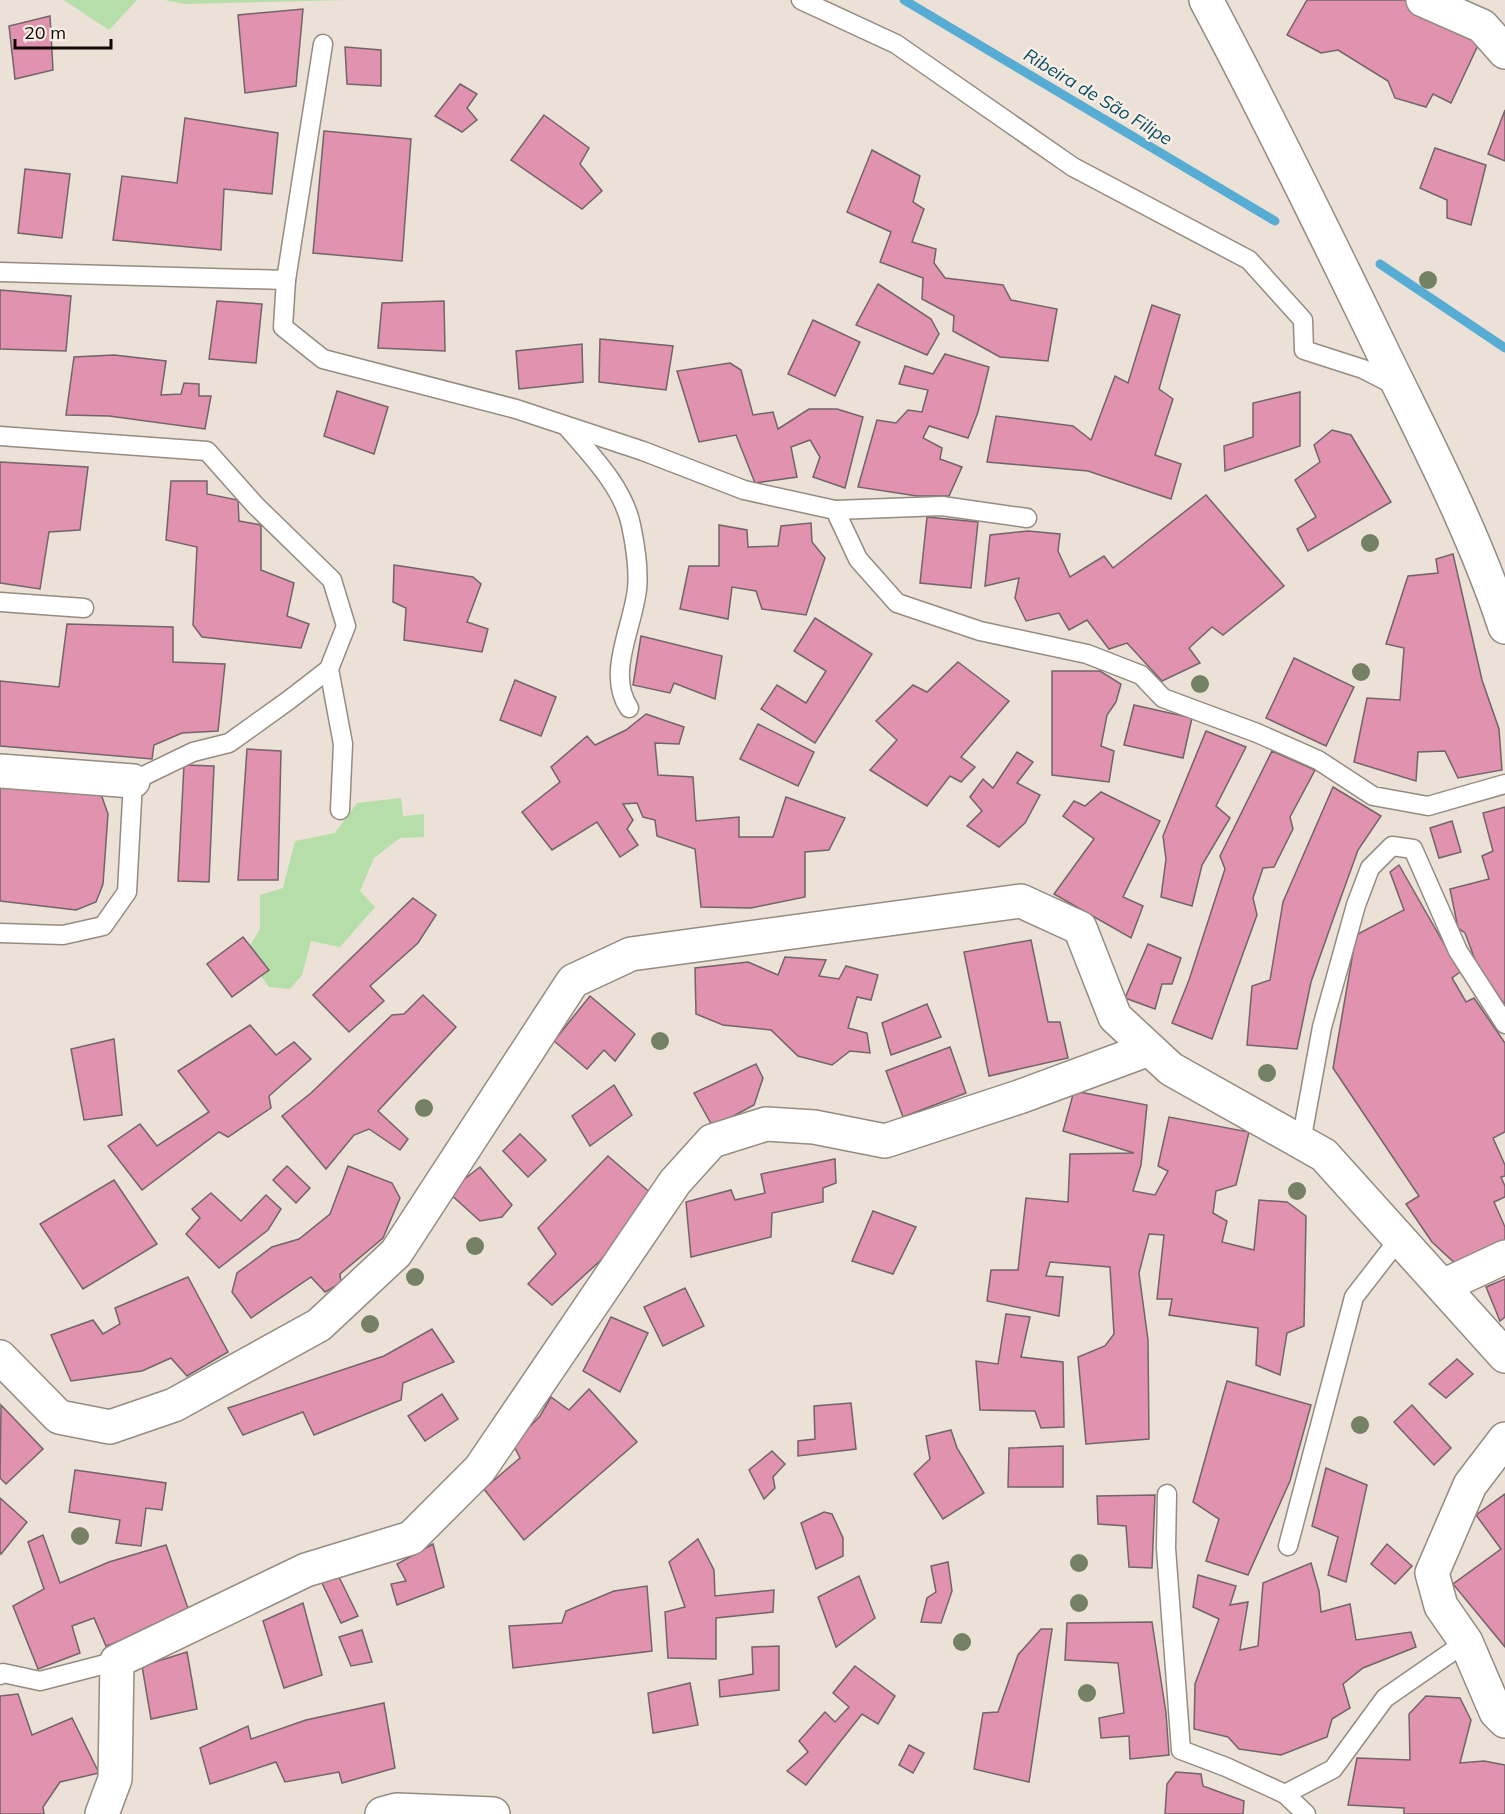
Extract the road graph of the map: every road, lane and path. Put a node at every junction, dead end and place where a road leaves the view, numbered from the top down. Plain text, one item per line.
1 (801, 0) edge
2 (1206, 0) edge
3 (1423, 0) edge
4 (323, 44) dead end
5 (1505, 52) edge
6 (0, 272) edge
7 (286, 280) junction
8 (1401, 389) junction
9 (567, 427) junction
10 (0, 436) edge
11 (835, 510) junction
12 (1027, 518) dead end
13 (0, 602) edge
14 (84, 608) dead end
15 (1505, 627) edge
16 (329, 669) junction
17 (629, 708) dead end
18 (0, 771) edge
19 (133, 781) junction
20 (1505, 784) edge
21 (340, 810) dead end
22 (0, 933) edge
23 (1505, 1024) edge
24 (1149, 1049) junction
25 (1301, 1142) junction
26 (1399, 1239) junction
27 (1505, 1257) edge
28 (1443, 1286) junction
29 (1505, 1356) edge
30 (0, 1357) edge
31 (1505, 1438) edge
32 (1167, 1494) dead end
33 (1288, 1546) dead end
34 (1466, 1642) junction
35 (117, 1661) junction
36 (0, 1675) edge
37 (1505, 1721) edge
38 (1285, 1794) junction
39 (102, 1814) edge
40 (382, 1814) edge
41 (493, 1814) edge
42 (1306, 1814) edge

1 - 8 lane
2 - 8 street
3 - 5 street
4 - 7 lane
6 - 7 lane
7 - 9 lane
8 - 15 street
9 - 11 lane
9 - 17 lane
10 - 16 lane
11 - 12 lane
11 - 20 lane
13 - 14 lane
16 - 19 lane
16 - 21 lane
18 - 19 street
19 - 22 lane
23 - 25 lane
24 - 25 street
24 - 30 street
24 - 35 street
25 - 26 street
26 - 28 street
26 - 33 lane
27 - 28 street
28 - 29 street
31 - 34 street
32 - 38 lane
34 - 37 street
34 - 38 lane
35 - 36 lane
35 - 39 street
38 - 42 lane
40 - 41 street

